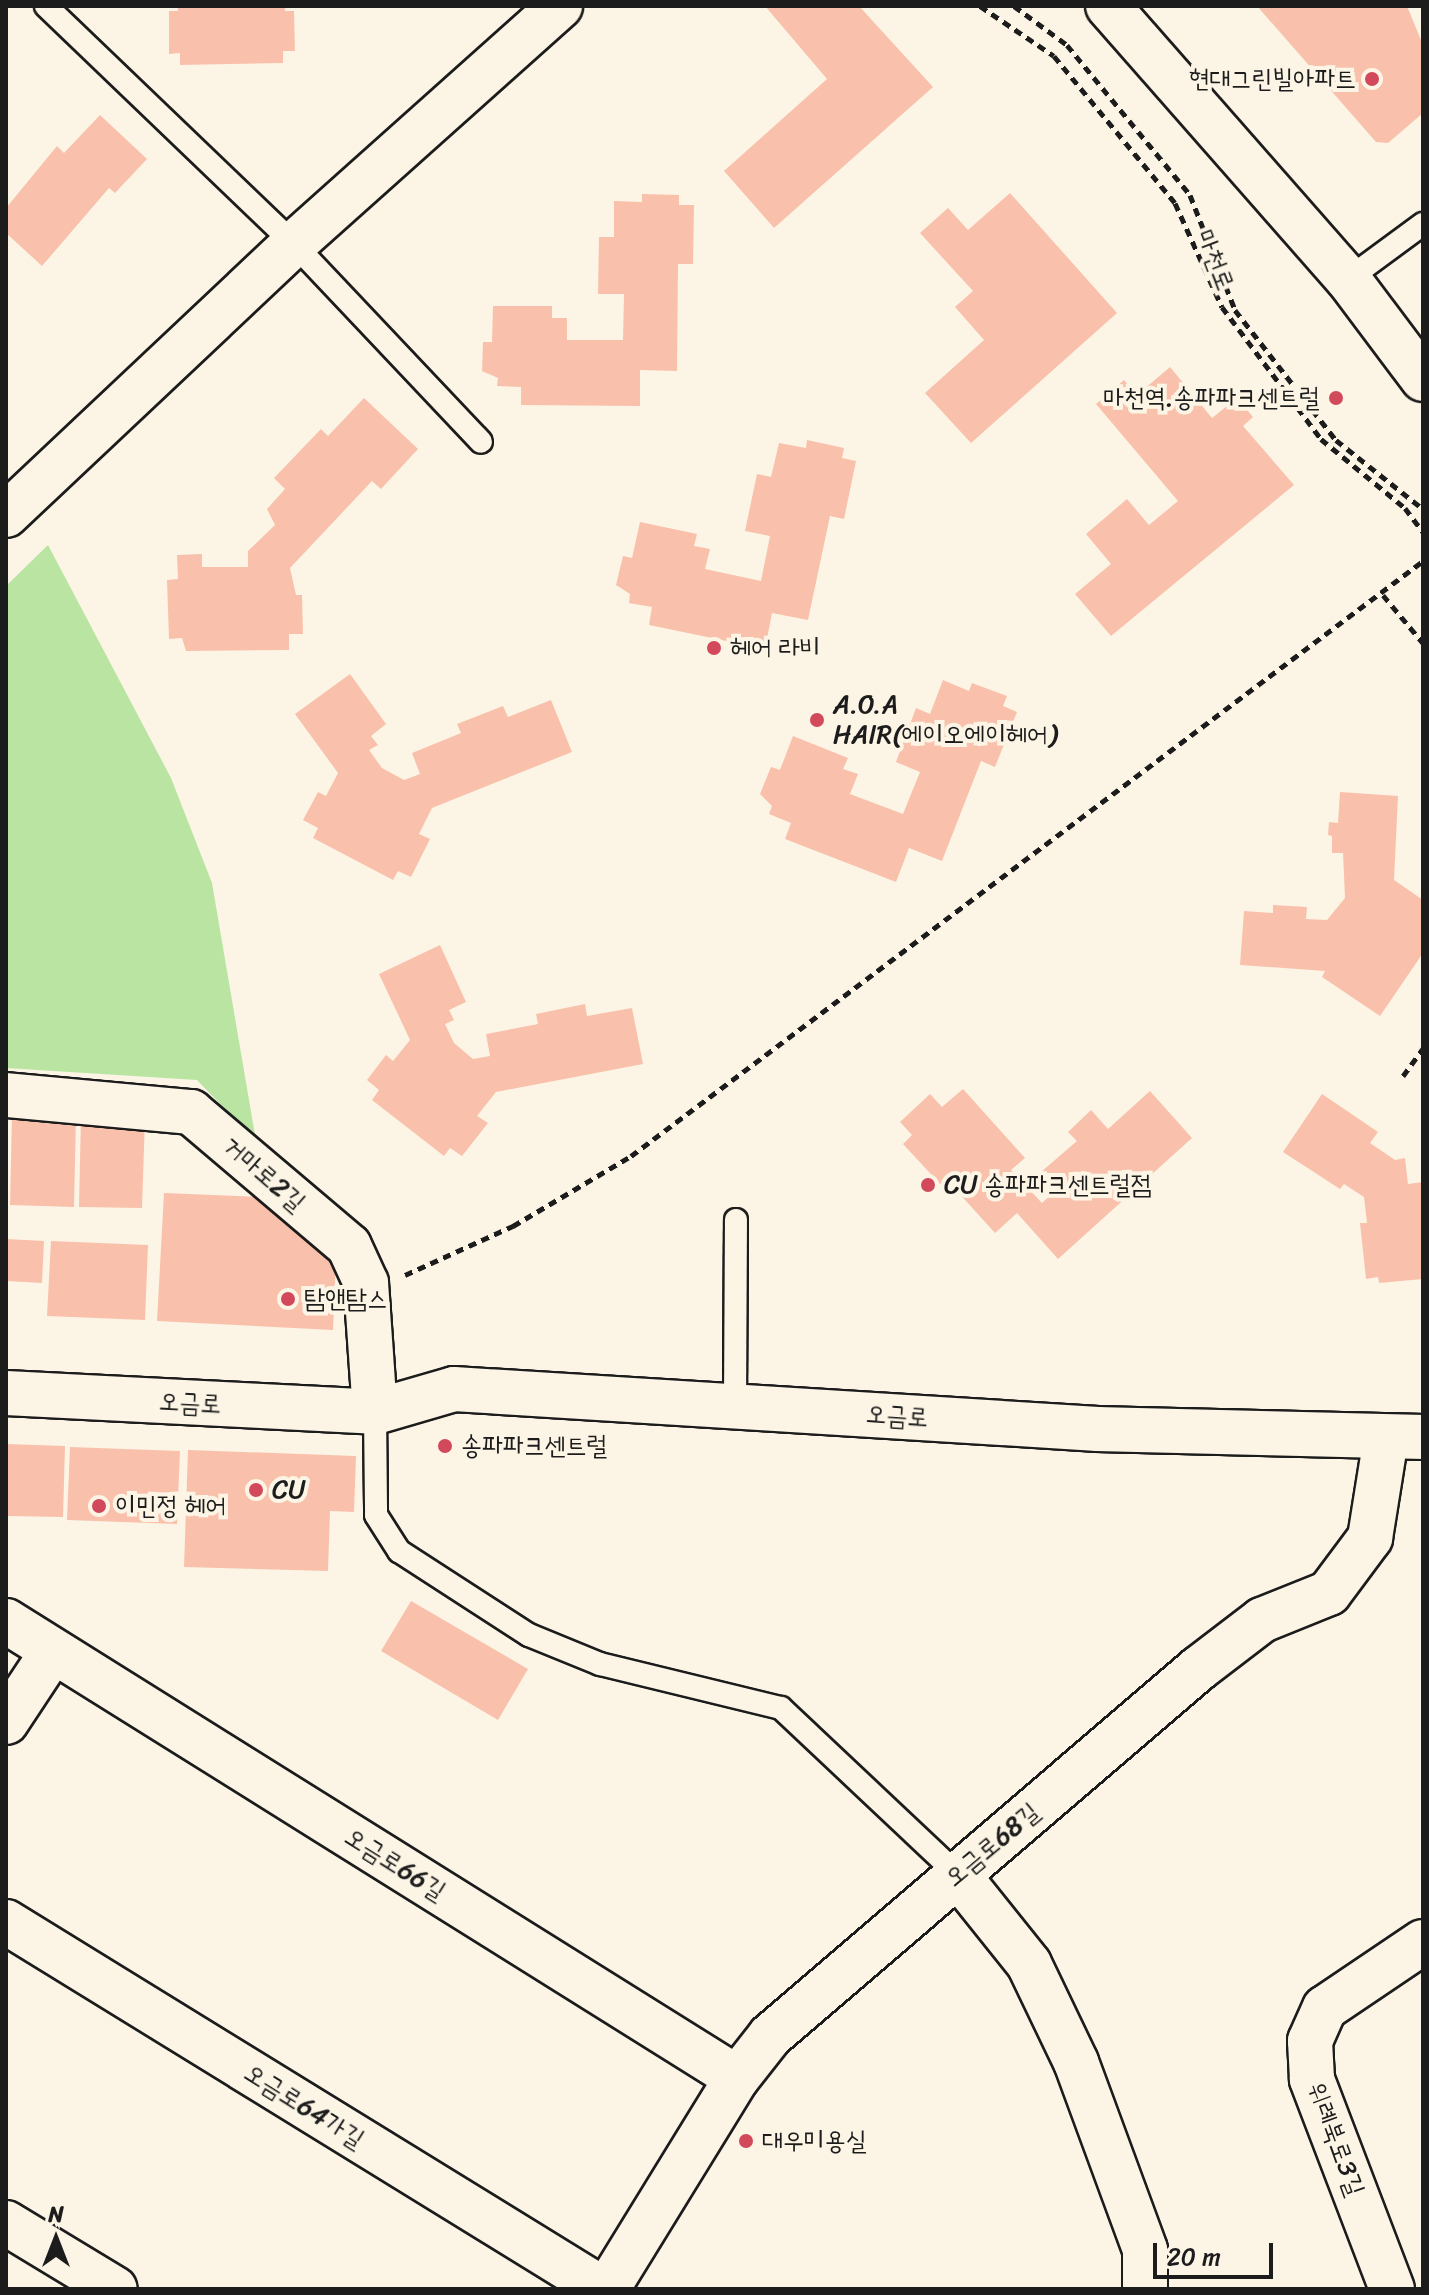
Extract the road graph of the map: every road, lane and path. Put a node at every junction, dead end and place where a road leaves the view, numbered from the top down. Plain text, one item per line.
1 (46, 6) edge
2 (560, 6) edge
3 (980, 6) edge
4 (1014, 6) edge
5 (1108, 6) edge
6 (1423, 224) edge
7 (294, 244) junction
8 (1348, 279) junction
9 (1423, 379) edge
10 (481, 442) dead end
11 (1423, 509) edge
12 (6, 515) edge
13 (1423, 532) edge
14 (1423, 561) edge
15 (1383, 595) junction
16 (1423, 643) edge
17 (1423, 1048) edge
18 (1403, 1076) dead end
19 (6, 1095) edge
20 (736, 1220) dead end
21 (367, 1293) junction
22 (6, 1393) edge
23 (735, 1405) junction
24 (375, 1412) junction
25 (1404, 1437) edge
26 (6, 1621) edge
27 (53, 1651) junction
28 (6, 1722) edge
29 (957, 1874) junction
30 (6, 1922) edge
31 (1423, 1942) edge
32 (737, 2078) junction
33 (6, 2223) edge
34 (1402, 2280) edge
35 (115, 2289) edge
36 (604, 2289) edge
37 (1145, 2289) edge

1 - 7 lane
2 - 7 street
3 - 13 path
4 - 11 path, 마천로
5 - 8 street
6 - 8 lane
7 - 10 lane
7 - 12 street
8 - 9 street
14 - 15 path
15 - 16 path
15 - 21 path
17 - 18 path
19 - 21 street, 거마로2길
20 - 23 lane
21 - 24 street, 거마로2길
22 - 24 street, 오금로
23 - 24 street, 오금로
23 - 25 street, 오금로
24 - 29 lane
25 - 29 street, 오금로68길
26 - 27 street, 오금로66길
27 - 28 street
27 - 32 street, 오금로66길
29 - 32 street, 오금로68길
29 - 37 street
30 - 36 street, 오금로64가길
31 - 34 street, 위례북로3길
32 - 36 street, 오금로68길
33 - 35 street

